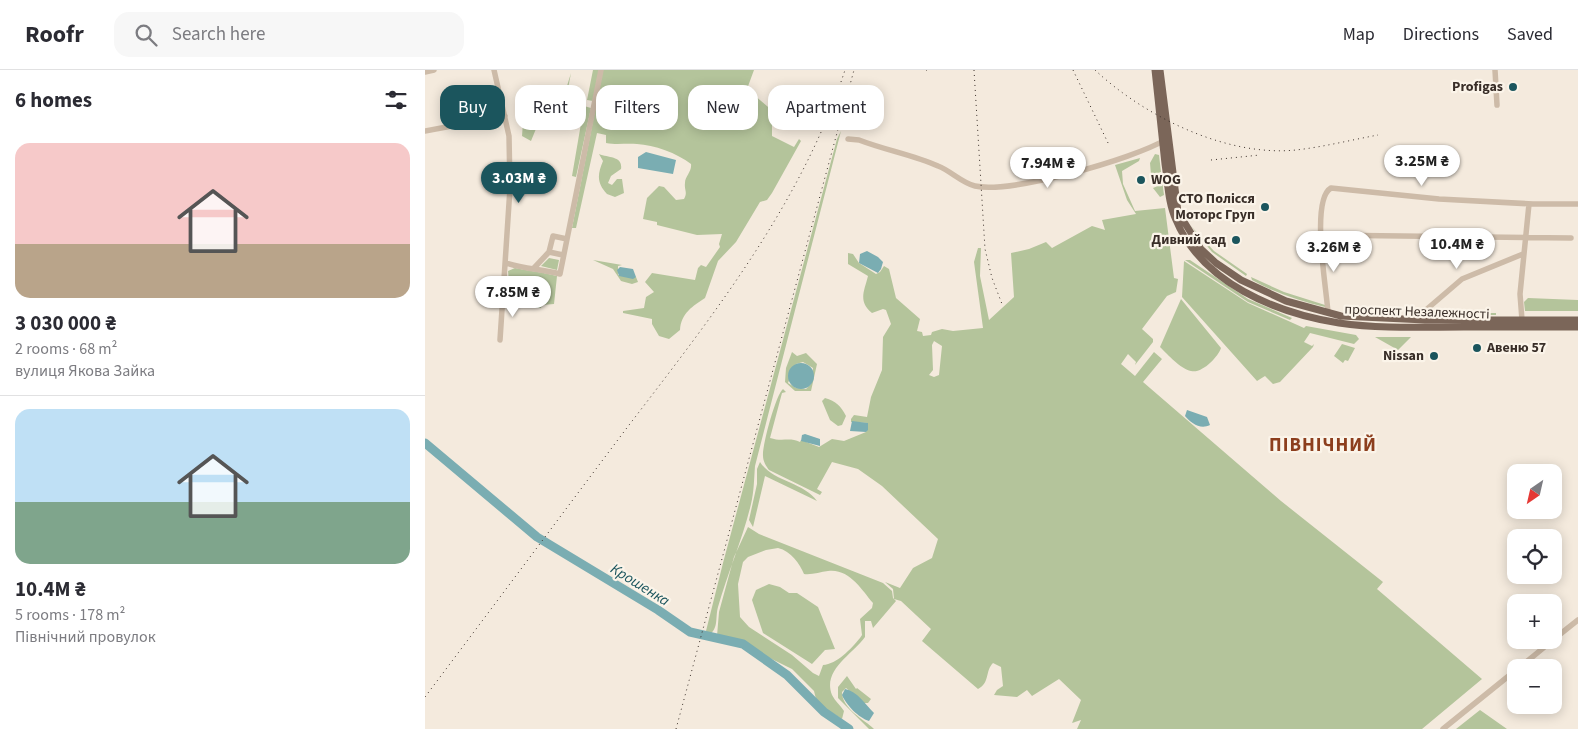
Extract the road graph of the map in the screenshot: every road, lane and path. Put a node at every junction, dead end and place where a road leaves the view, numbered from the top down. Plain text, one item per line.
1 (434, 70) edge
2 (494, 70) edge
3 (601, 70) edge
4 (1155, 70) edge
5 (1160, 70) edge
6 (1495, 70) edge
7 (425, 72) edge
8 (498, 85) edge
9 (1497, 106) dead end
10 (505, 116) edge
11 (440, 127) edge
12 (425, 130) edge
13 (848, 139) dead end
14 (1165, 141) junction
15 (1529, 204) junction
16 (1578, 204) edge
17 (1319, 235) junction
18 (1525, 237) junction
19 (1571, 238) dead end
20 (567, 239) junction
21 (549, 252) junction
22 (1523, 254) junction
23 (563, 255) junction
24 (507, 263) junction
25 (534, 268) junction
26 (1328, 313) junction
27 (1425, 320) junction
28 (1522, 320) junction
29 (1578, 320) edge
30 (1578, 327) edge
31 (500, 340) dead end
32 (1578, 620) edge
33 (1562, 633) edge
34 (1542, 649) edge
35 (1530, 659) edge
36 (1507, 678) edge
37 (1443, 729) edge

1 - 7 street
2 - 8 street
3 - 20 street
4 - 14 main road, проспект Незалежності
5 - 14 main road, проспект Незалежності
6 - 9 street
10 - 24 street
11 - 12 street
13 - 14 street
14 - 26 main road, проспект Незалежності
14 - 30 main road, проспект Незалежності
15 - 16 street
15 - 17 street
15 - 18 street
17 - 18 street
17 - 26 street
18 - 19 street
18 - 22 street
20 - 21 street
20 - 23 street
21 - 23 street
21 - 25 street
22 - 27 street
22 - 28 street
23 - 25 street
24 - 25 street
24 - 31 street
26 - 27 main road, проспект Незалежності
27 - 28 main road, проспект Незалежності
28 - 29 main road, проспект Незалежності
32 - 33 street
34 - 35 street
36 - 37 street

